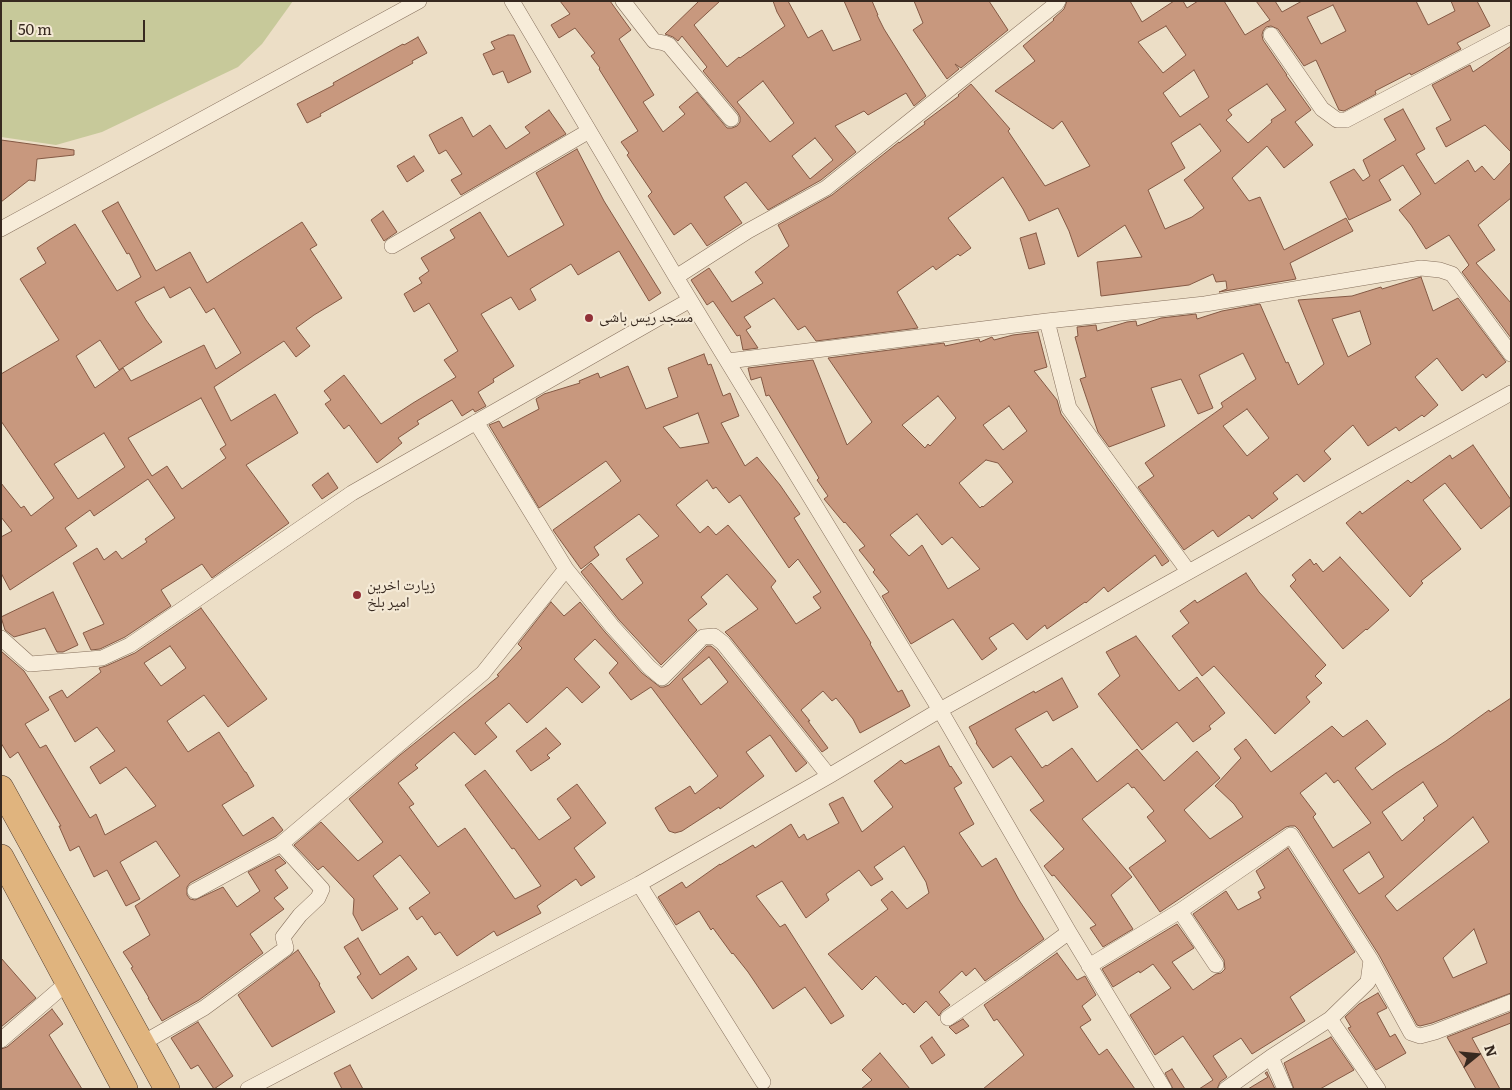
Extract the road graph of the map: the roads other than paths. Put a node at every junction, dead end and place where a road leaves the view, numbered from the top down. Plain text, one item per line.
1 (419, 1) edge
2 (512, 1) edge
3 (623, 1) edge
4 (1058, 1) edge
5 (1511, 33) edge
6 (1271, 35) dead end
7 (731, 119) dead end
8 (589, 131) junction
9 (1, 230) edge
10 (392, 246) dead end
11 (676, 277) junction
12 (690, 300) junction
13 (1046, 321) junction
14 (1511, 354) edge
15 (728, 361) junction
16 (1511, 394) edge
17 (476, 422) junction
18 (566, 569) junction
19 (1188, 571) junction
20 (1, 638) edge
21 (940, 710) junction
22 (829, 776) junction
23 (1, 788) edge
24 (281, 844) junction
25 (2, 861) edge
26 (639, 884) junction
27 (195, 890) dead end
28 (1180, 911) junction
29 (1069, 932) junction
30 (1371, 960) junction
31 (1216, 965) dead end
32 (1089, 966) junction
33 (68, 982) junction
34 (1511, 1002) edge
35 (948, 1018) dead end
36 (1330, 1019) junction
37 (1, 1040) edge
38 (141, 1044) junction
39 (1271, 1057) junction
40 (763, 1082) dead end
41 (125, 1089) edge
42 (167, 1089) edge
43 (248, 1089) edge
44 (1164, 1089) edge
45 (1226, 1089) edge
46 (1285, 1089) edge
47 (1378, 1089) edge

1 - 9 street
2 - 8 street
3 - 7 street
4 - 11 street
5 - 6 street
8 - 10 street
8 - 11 street
11 - 12 street
12 - 15 street
12 - 17 street
13 - 14 street
13 - 15 street
13 - 19 street
15 - 21 street
16 - 19 street
17 - 18 street
17 - 20 street
18 - 22 street
18 - 24 street
19 - 21 street
21 - 22 street
21 - 29 street
22 - 26 street
23 - 38 highway
24 - 27 street
24 - 38 street
25 - 33 highway
26 - 40 street
26 - 43 street
28 - 30 street
28 - 31 street
28 - 32 street
29 - 32 street
29 - 35 street
30 - 34 street
30 - 36 street
32 - 44 street
33 - 37 street
33 - 41 highway
36 - 39 street
36 - 47 street
38 - 42 highway
39 - 45 street
39 - 46 street

